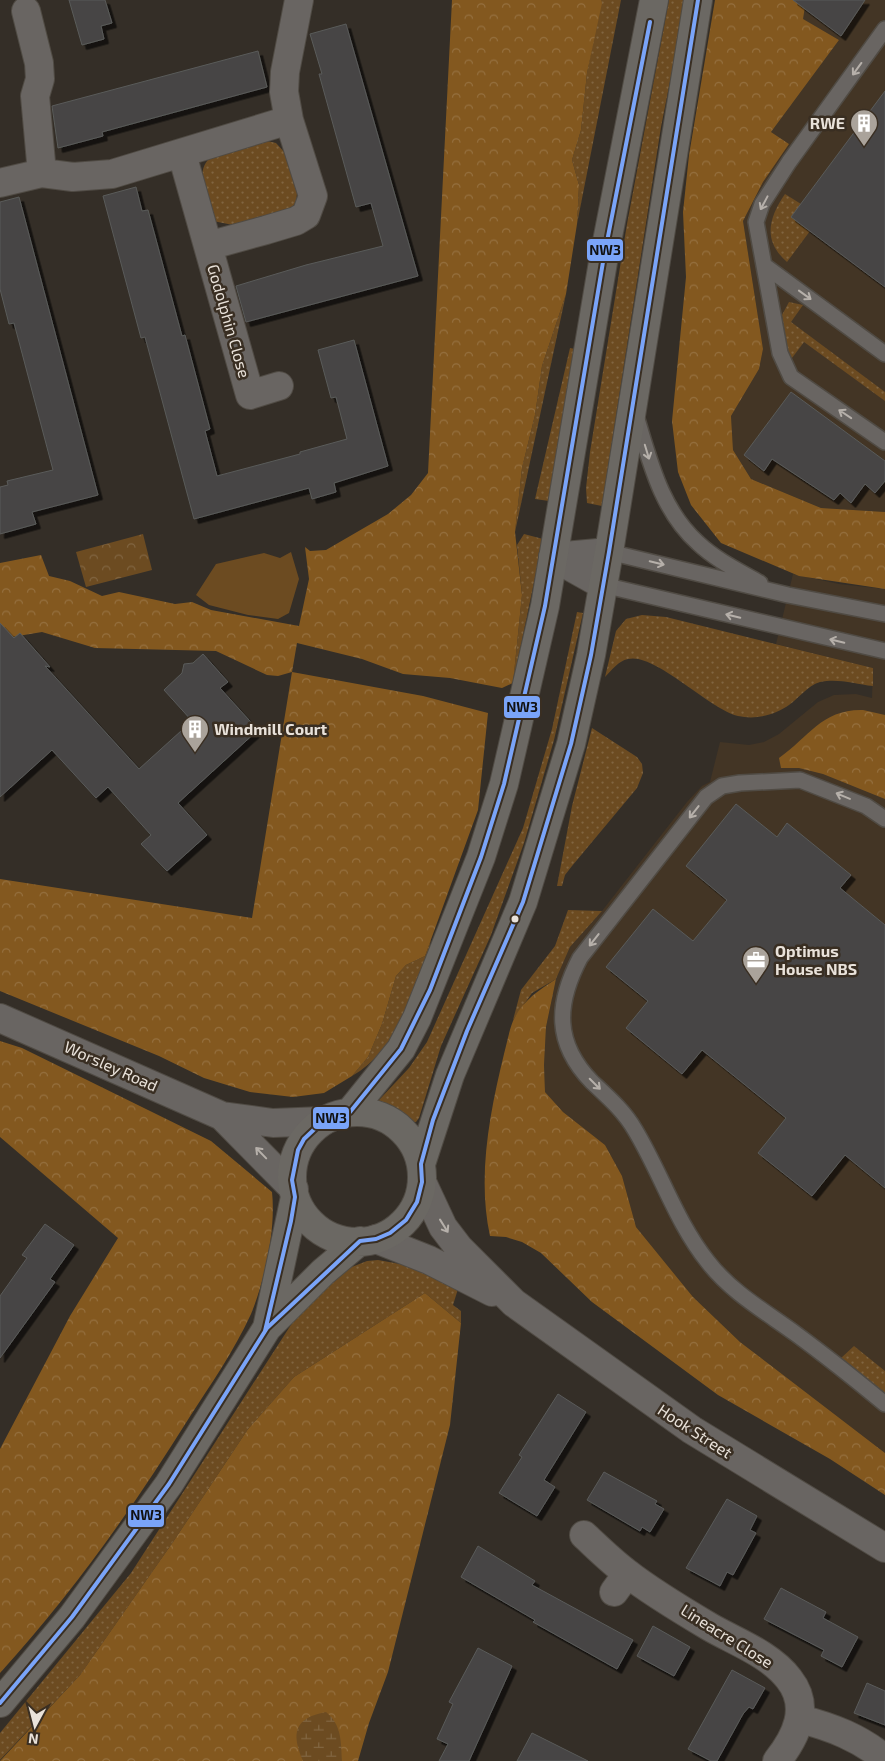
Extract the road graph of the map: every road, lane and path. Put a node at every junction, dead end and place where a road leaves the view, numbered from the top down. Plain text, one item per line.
1 (299, 0) edge
2 (654, 0) edge
3 (698, 0) edge
4 (26, 11) dead end
5 (885, 29) edge
6 (289, 120) junction
7 (182, 154) junction
8 (42, 173) junction
9 (0, 182) edge
10 (208, 246) junction
11 (765, 266) junction
12 (885, 354) edge
13 (279, 386) dead end
14 (633, 405) junction
15 (885, 442) edge
16 (609, 552) junction
17 (554, 557) junction
18 (603, 585) junction
19 (777, 592) junction
20 (885, 614) edge
21 (885, 651) edge
22 (885, 820) edge
23 (0, 1018) edge
24 (350, 1112) junction
25 (222, 1116) junction
26 (323, 1121) junction
27 (421, 1173) junction
28 (295, 1193) junction
29 (368, 1240) junction
30 (514, 1303) junction
31 (267, 1328) junction
32 (885, 1404) edge
33 (584, 1535) dead end
34 (885, 1548) edge
35 (0, 1703) edge
36 (800, 1719) junction
37 (885, 1759) edge
38 (777, 1761) edge

1 - 6 street, Godolphin Close
2 - 17 main road
3 - 14 main road
4 - 8 street
5 -> 11 lane
6 - 7 street
6 - 10 street, Godolphin Close
7 - 8 street
7 - 10 street, Godolphin Close
8 - 9 street
10 - 13 street, Godolphin Close
11 -> 12 lane
15 -> 11 lane
14 - 16 main road
14 -> 19 lane
16 - 17 street
16 - 18 main road
16 -> 19 lane
17 - 18 street
17 - 24 main road
21 -> 18 lane
18 - 27 main road
19 - 20 lane
22 -> 32 lane
23 - 25 street, Worsley Road
24 - 26 main road
24 - 27 main road
25 - 26 street, Worsley Road
28 -> 25 street, Worsley Road
26 - 28 main road
27 - 29 main road
27 -> 30 street, Hook Street
28 - 29 main road
28 - 31 main road
29 - 30 street, Hook Street
29 - 31 main road
30 - 34 street, Hook Street
31 - 35 main road
33 - 36 street, Lineacre Close
36 - 37 street
36 - 38 street

